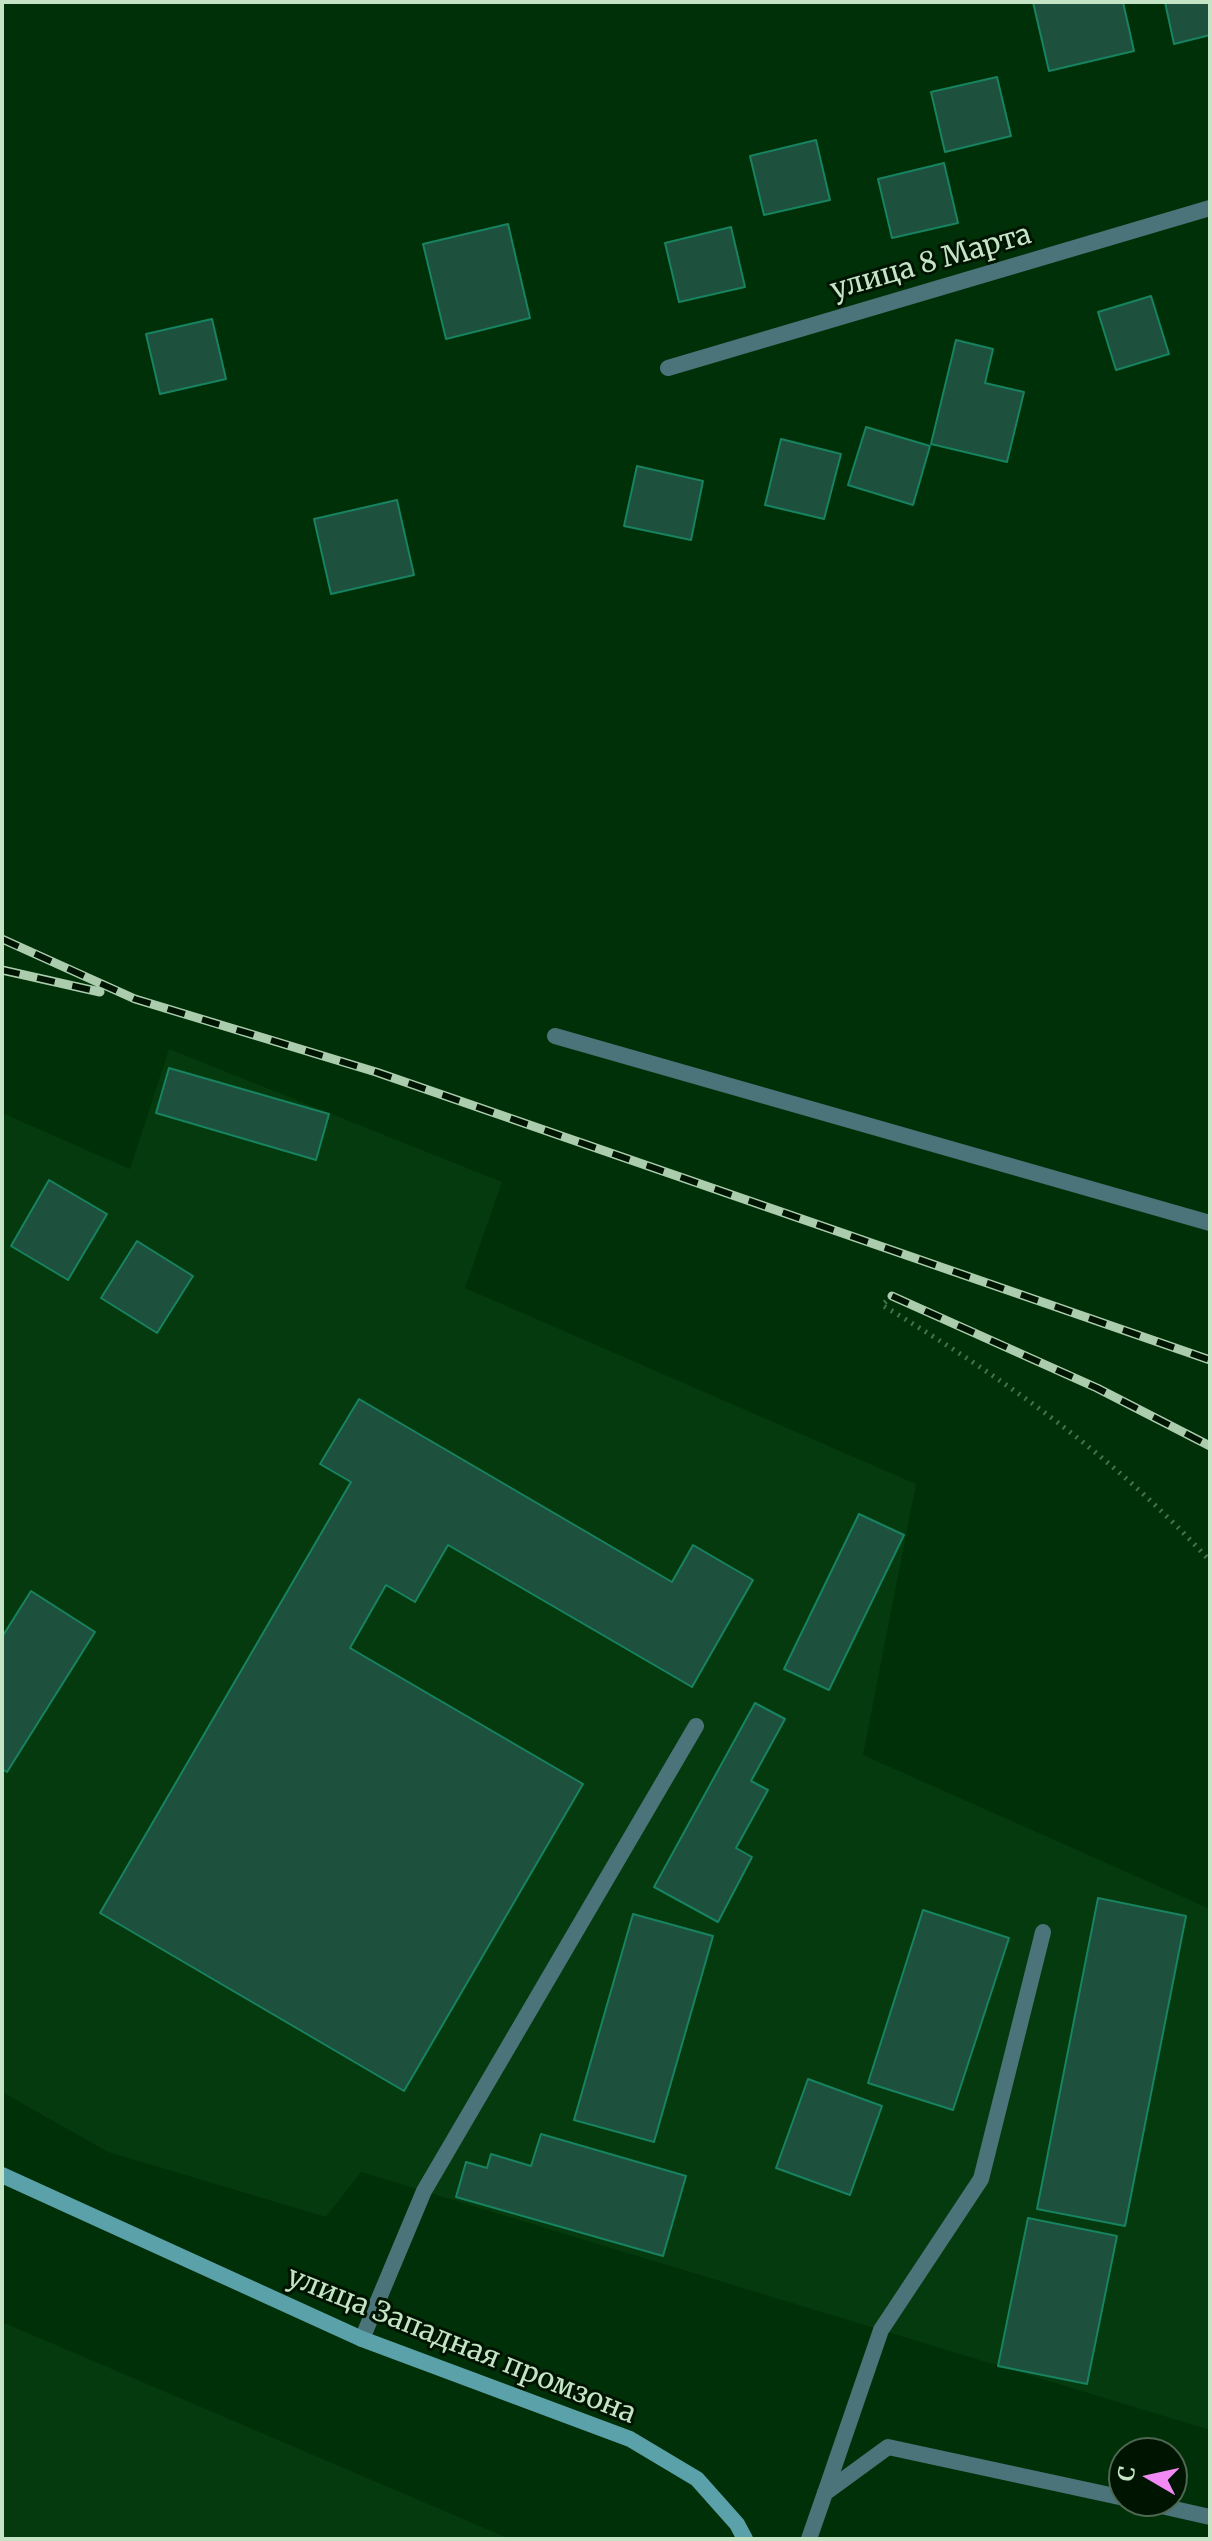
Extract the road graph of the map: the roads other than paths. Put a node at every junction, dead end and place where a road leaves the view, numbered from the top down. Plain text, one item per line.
1 (1210, 208) edge
2 (668, 368) dead end
3 (555, 1036) dead end
4 (1210, 1223) edge
5 (696, 1726) dead end
6 (1043, 1932) dead end
7 (2, 2175) edge
8 (362, 2339) junction
9 (825, 2493) junction
10 (1108, 2495) edge
11 (1188, 2512) edge
12 (1210, 2517) edge
13 (745, 2539) edge
14 (809, 2539) edge

1 - 2 street, улица 8 Марта
3 - 4 street
5 - 8 street
6 - 9 street
7 - 8 street, улица Западная промзона
8 - 13 street, улица Западная промзона
9 - 10 street
9 - 14 street
11 - 12 street

